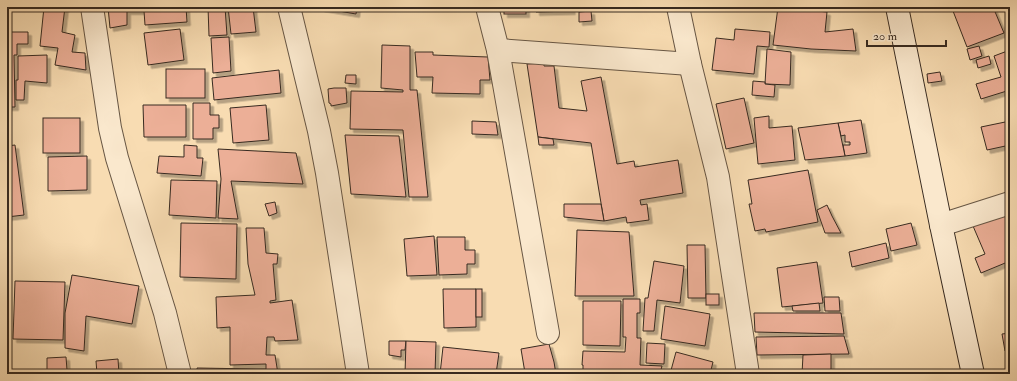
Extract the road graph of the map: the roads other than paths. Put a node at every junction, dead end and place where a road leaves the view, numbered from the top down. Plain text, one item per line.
1 (92, 7) edge
2 (289, 7) edge
3 (487, 7) edge
4 (678, 7) edge
5 (897, 7) edge
6 (498, 50) junction
7 (690, 64) junction
8 (1010, 203) edge
9 (941, 225) junction
10 (548, 333) dead end
11 (180, 374) edge
12 (358, 374) edge
13 (748, 374) edge
14 (973, 374) edge

1 - 11 street
2 - 12 street
3 - 6 street
4 - 7 street
5 - 9 street
6 - 7 street
6 - 10 street
7 - 13 street
8 - 9 street
9 - 14 street

